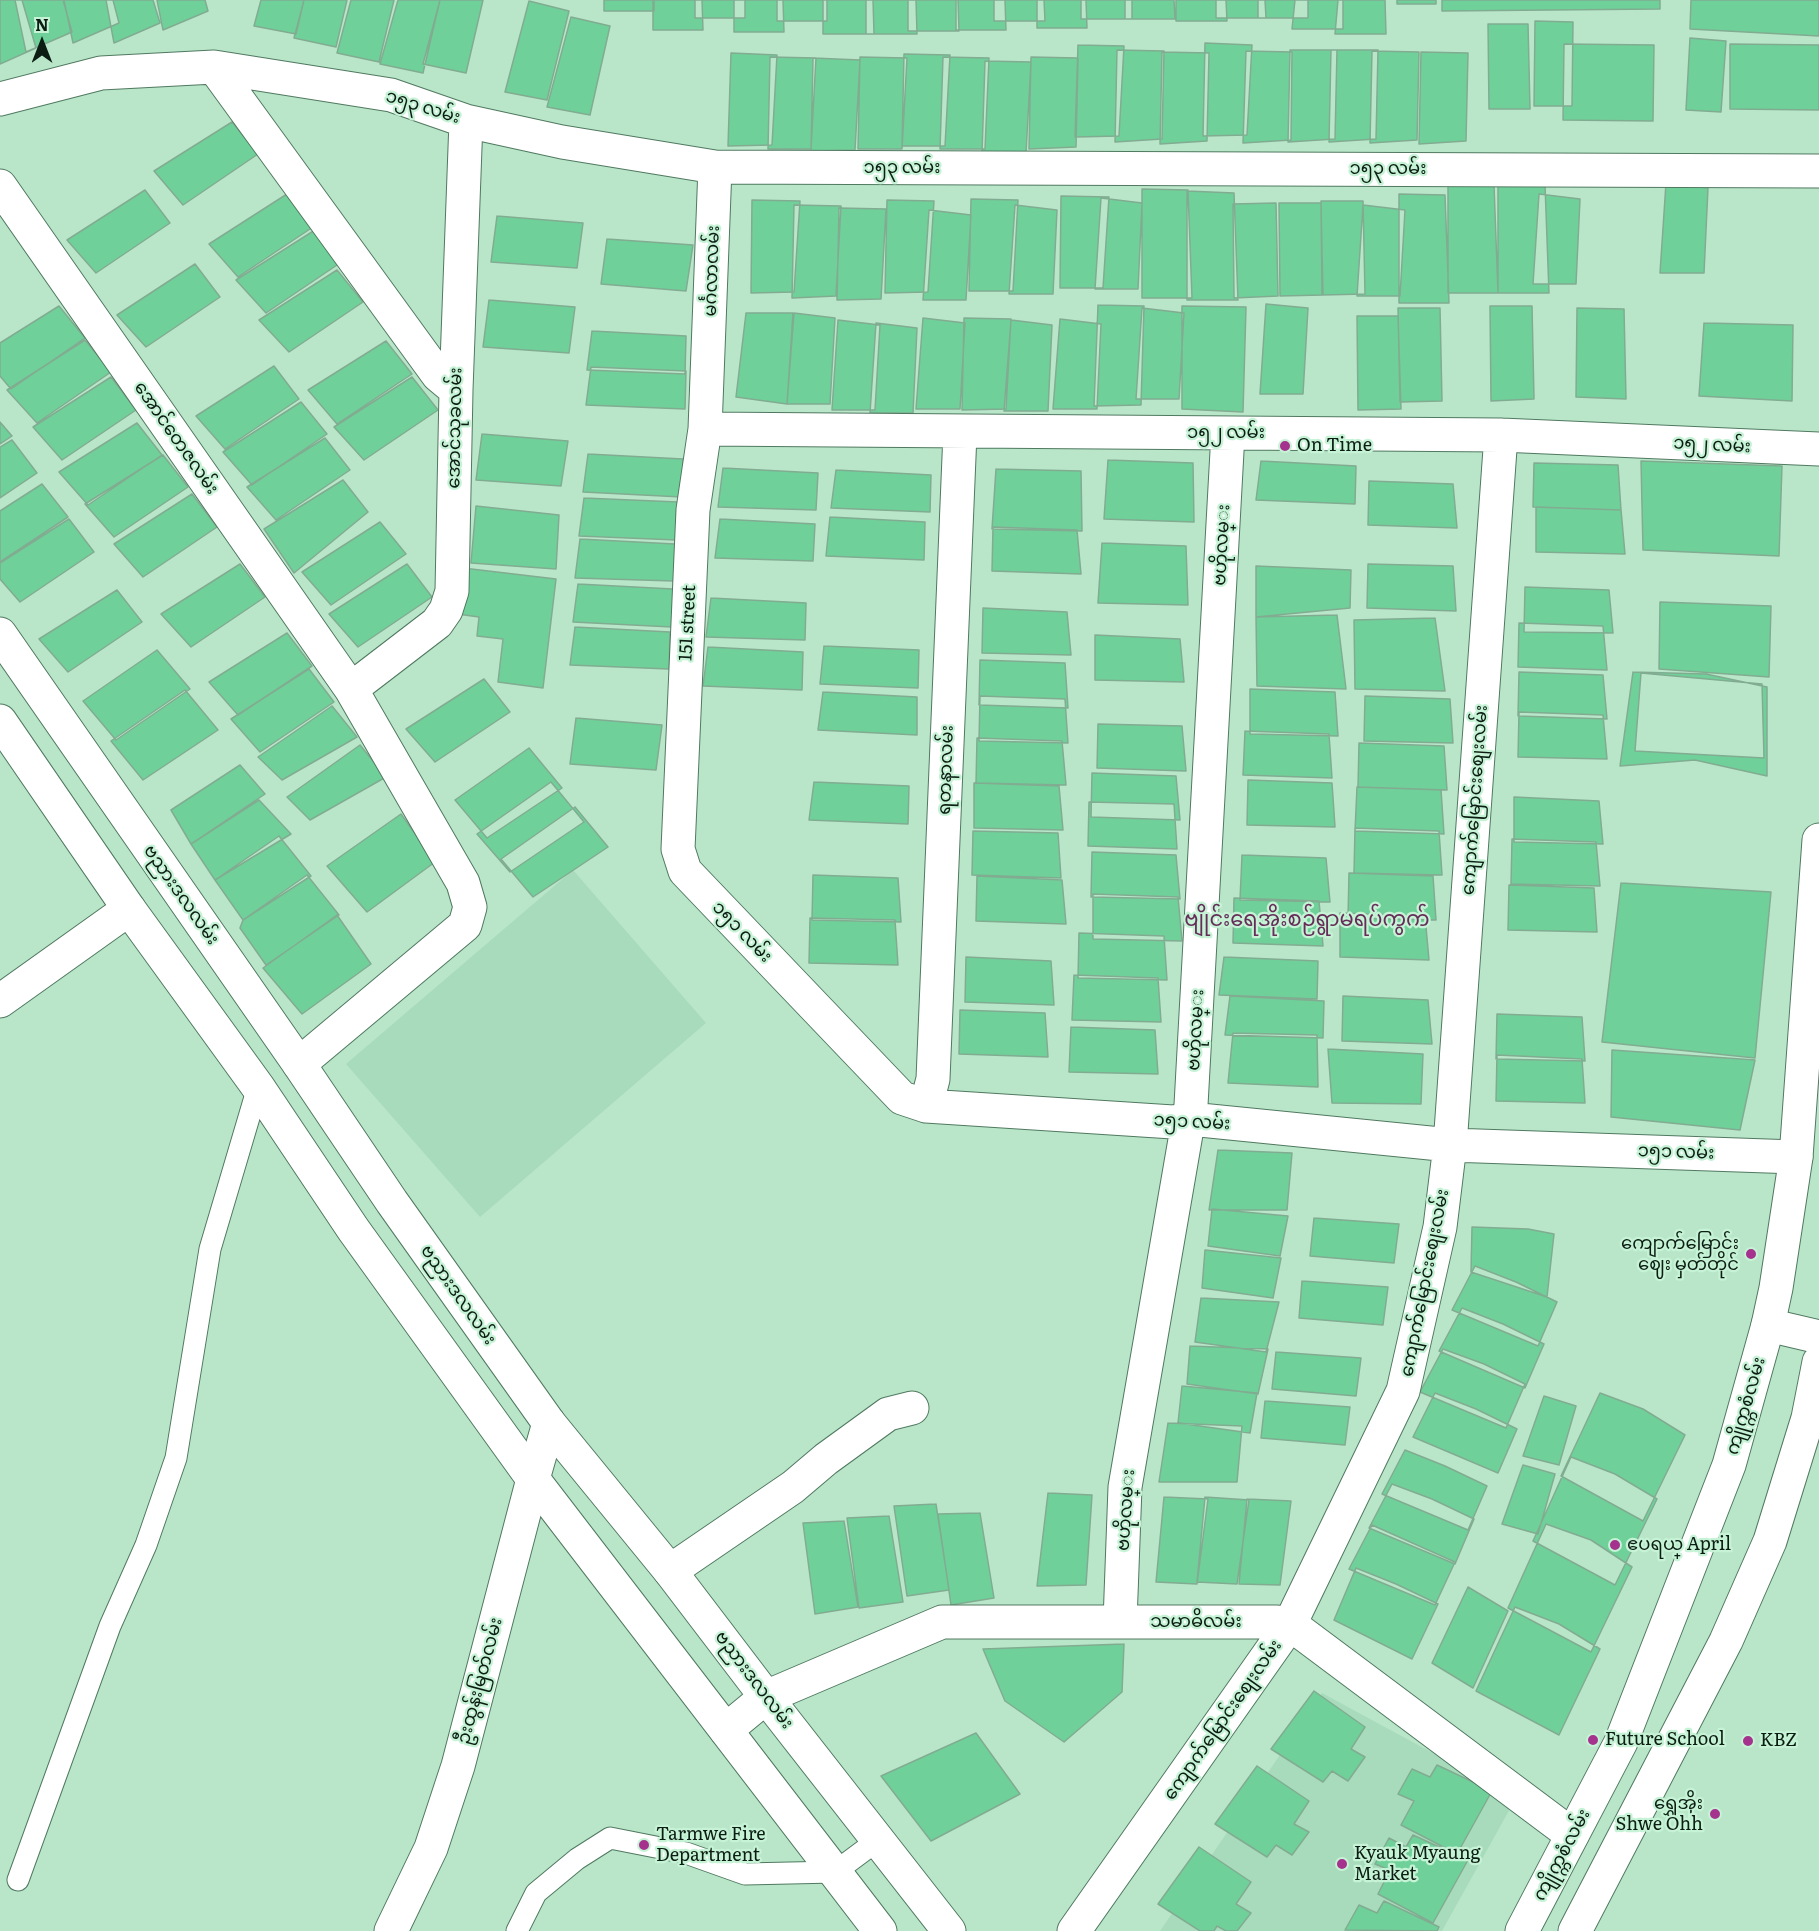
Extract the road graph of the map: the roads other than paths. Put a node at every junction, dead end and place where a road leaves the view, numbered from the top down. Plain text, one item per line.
1 (213, 67) junction
2 (0, 99) edge
3 (466, 121) junction
4 (715, 167) junction
5 (1819, 171) edge
6 (0, 186) edge
7 (707, 375) joint
8 (456, 390) junction
9 (705, 429) junction
10 (960, 433) junction
11 (1228, 433) junction
12 (1501, 435) junction
13 (1819, 450) edge
14 (0, 634) edge
15 (351, 689) junction
16 (0, 721) edge
17 (1819, 840) edge
18 (685, 872) joint
19 (129, 909) junction
20 (0, 1001) edge
21 (299, 1064) junction
22 (258, 1088) junction
23 (926, 1106) junction
24 (1190, 1119) junction
25 (1450, 1145) junction
26 (1796, 1156) junction
27 (1768, 1325) junction
28 (1819, 1337) edge
29 (1819, 1362) edge
30 (912, 1408) dead end
31 (549, 1423) junction
32 (533, 1479) junction
33 (670, 1571) junction
34 (1119, 1622) junction
35 (1290, 1624) junction
36 (766, 1697) junction
37 (726, 1730) junction
38 (1572, 1835) junction
39 (878, 1840) junction
40 (835, 1872) junction
41 (18, 1880) dead end
42 (391, 1931) edge
43 (517, 1931) edge
44 (880, 1931) edge
45 (949, 1931) edge
46 (1074, 1931) edge
47 (1522, 1931) edge
48 (1575, 1931) edge

1 - 2 street, ၁၅၃ လမ်း
1 - 3 street, ၁၅၃ လမ်း
1 - 8 street
3 - 4 street, ၁၅၃ လမ်း
3 - 8 street, အောင်သုခလမ်း
4 - 5 street, ၁၅၃ လမ်း
4 - 7 street, မင်္ဂလာလမ်း
6 - 15 street, အောင်တေဇလမ်း
7 - 9 street, 151 street
8 - 15 street, အောင်သုခလမ်း
9 - 10 street, ၁၅၂ လမ်း
9 - 18 street, 151 street
10 - 11 street, ၁၅၂ လမ်း
10 - 23 street, ရတနာလမ်း
11 - 12 street, ၁၅၂ လမ်း
11 - 24 street, ဗဟိုလမ္း
12 - 13 street, ၁၅၂ လမ်း
12 - 25 street, ကျောက်မြောင်းစျေးလမ်း
14 - 21 street, ဗညားဒလလမ်း
15 - 21 street, အောင်တေဇလမ်း
16 - 19 street
17 - 26 street, ကျိုက္ကစံလမ်း
18 - 23 street, ၁၅၁ လမ်း
19 - 20 street
19 - 22 street
21 - 31 street, ဗညားဒလလမ်း
22 - 32 street
22 - 41 lane
23 - 24 street, ၁၅၁ လမ်း
24 - 25 street, ၁၅၁ လမ်း
24 - 34 street, ဗဟိုလမ္း
25 - 26 street, ၁၅၁ လမ်း
25 - 35 street, ကျောက်မြောင်းစျေးလမ်း
26 - 27 street, ကျိုက္ကစံလမ်း
27 - 28 street
27 - 38 street, ကျိုက္ကစံလမ်း
29 - 48 street
30 - 33 street
31 - 32 street, ဦးထွန်းမြတ်လမ်း
31 - 33 street, ဗညားဒလလမ်း
32 - 37 street
32 - 42 street, ဦးထွန်းမြတ်လမ်း
33 - 36 street, ဗညားဒလလမ်း
34 - 35 street, သမာဓိလမ်း
34 - 36 street, သမာဓိလမ်း
35 - 38 street
35 - 46 street, ကျောက်မြောင်းစျေးလမ်း
36 - 37 street, သမာဓိလမ်း
36 - 39 street, ဗညားဒလလမ်း
37 - 40 street
38 - 47 street, ကျိုက္ကစံလမ်း
39 - 40 lane
39 - 45 street, ဗညားဒလလမ်း
40 - 43 lane
40 - 44 street

